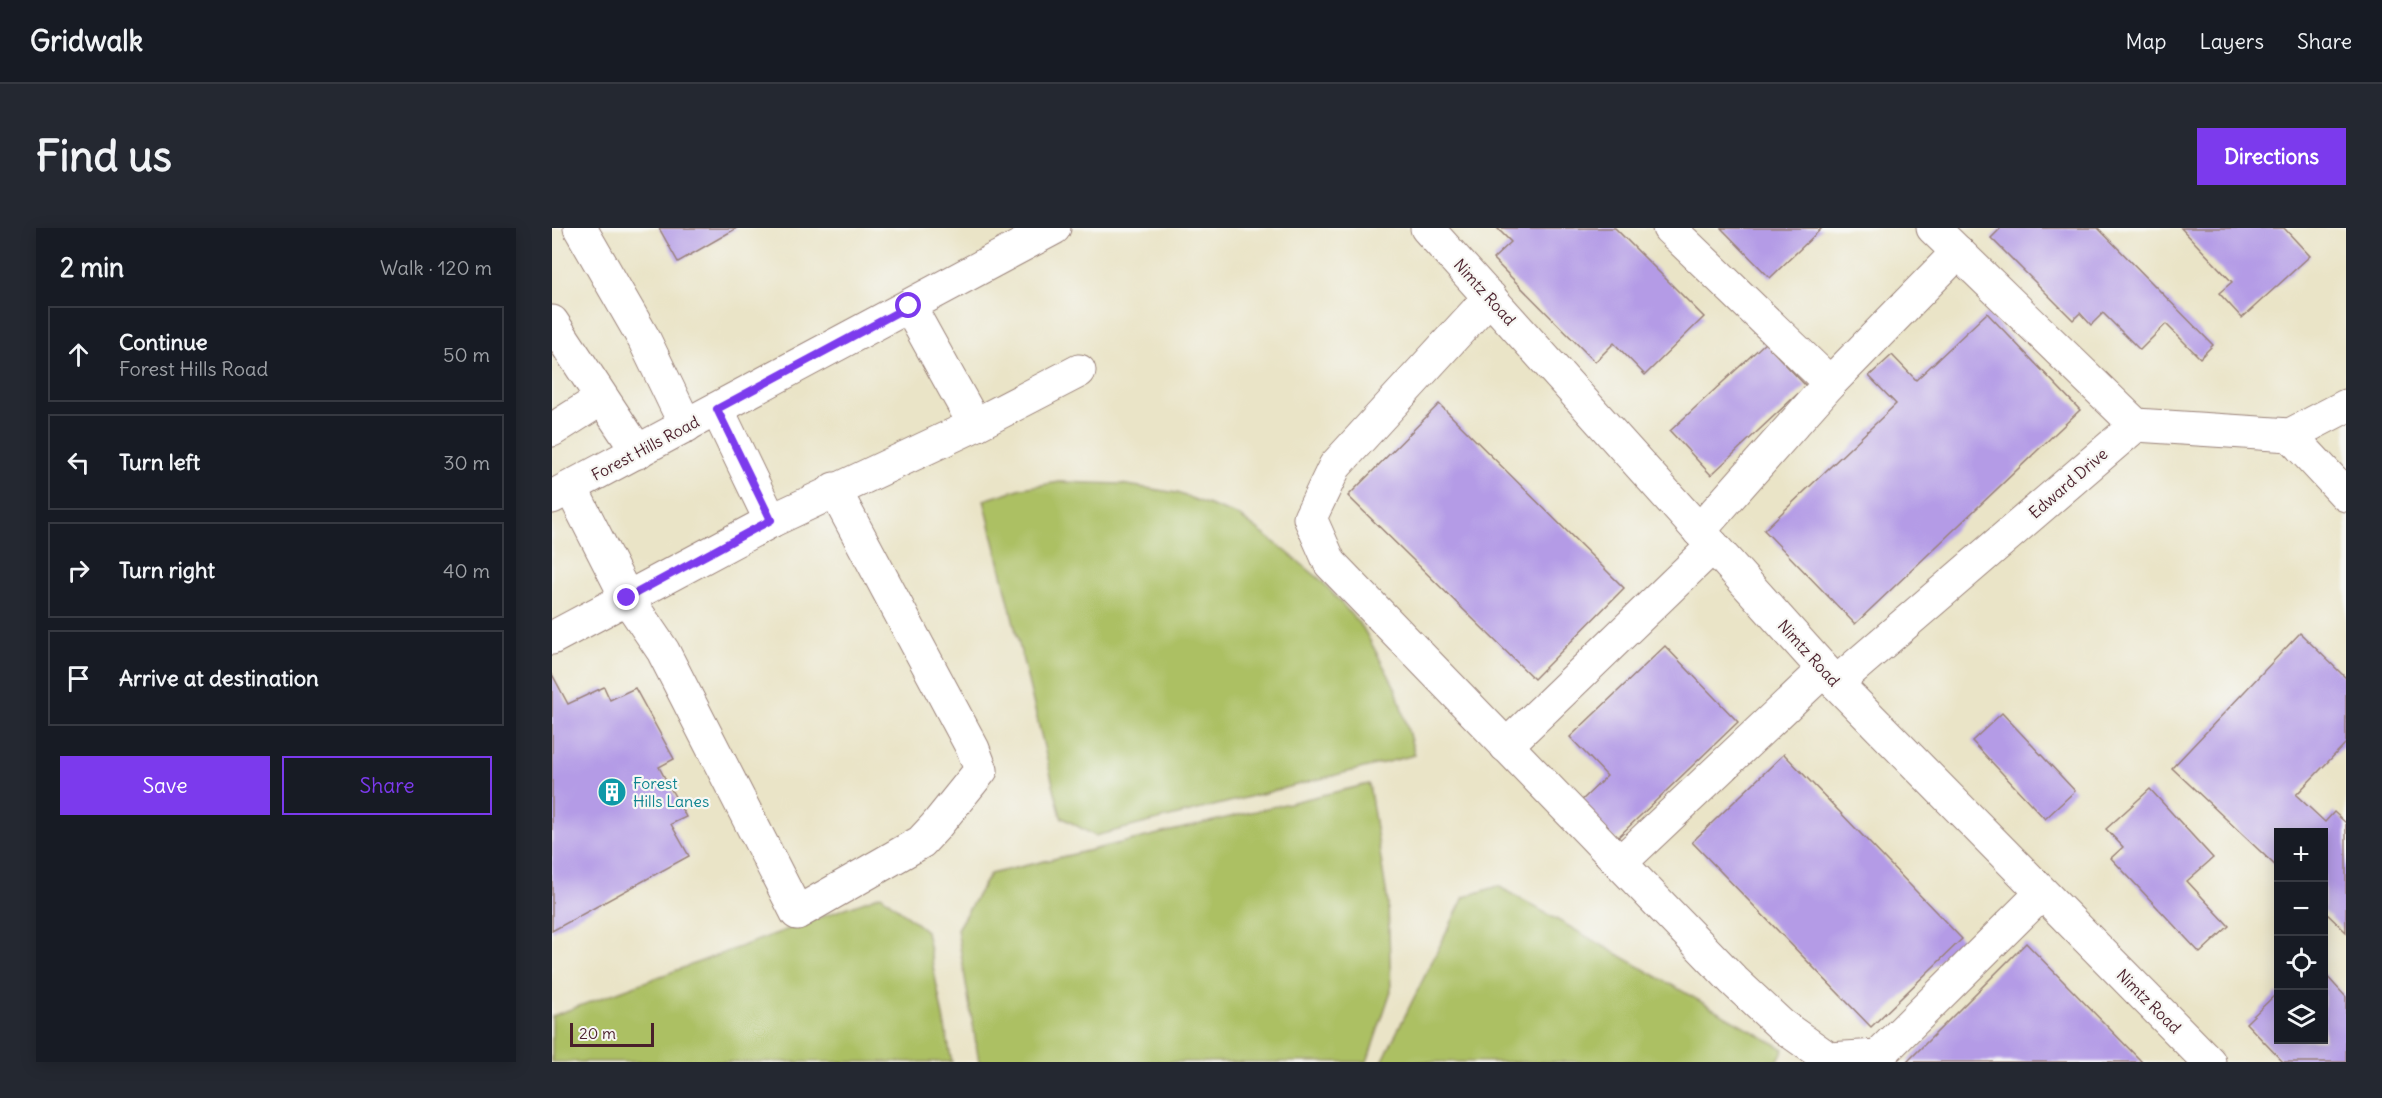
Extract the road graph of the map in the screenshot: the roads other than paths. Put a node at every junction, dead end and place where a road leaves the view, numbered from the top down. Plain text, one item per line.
1 (580, 228) edge
2 (1054, 228) edge
3 (1669, 228) edge
4 (1933, 228) edge
5 (1444, 233) edge
6 (1958, 252) junction
7 (1490, 297) junction
8 (909, 306) junction
9 (552, 322) edge
10 (1079, 370) dead end
11 (1830, 383) junction
12 (601, 399) junction
13 (2346, 406) edge
14 (717, 409) junction
15 (975, 425) junction
16 (2136, 425) junction
17 (686, 426) junction
18 (552, 430) edge
19 (2290, 435) junction
20 (638, 452) junction
21 (834, 489) junction
22 (562, 492) edge
23 (2346, 495) edge
24 (771, 520) junction
25 (1706, 539) junction
26 (627, 598) junction
27 (552, 638) edge
28 (1830, 676) junction
29 (1506, 746) junction
30 (1620, 863) junction
31 (2042, 893) junction
32 (2209, 1062) edge

1 - 17 street
2 - 8 street, Forest Hills Road
3 - 11 street
4 - 6 street
5 - 7 street, Nimtz Road
6 - 11 street
6 - 16 street
7 - 25 street, Nimtz Road
7 - 29 street
8 - 14 street, Forest Hills Road
8 - 15 street
9 - 12 street
10 - 15 street
11 - 25 street
12 - 18 street
12 - 20 street
13 - 19 street
14 - 17 street, Forest Hills Road
14 - 24 street
15 - 21 street
16 - 19 street
16 - 28 street, Edward Drive
17 - 20 street, Forest Hills Road
19 - 23 street
20 - 22 street, Forest Hills Road
21 - 24 street
21 - 26 street
22 - 26 street
24 - 26 street
25 - 28 street, Nimtz Road
25 - 29 street
26 - 27 street
28 - 30 street, Edward Drive
28 - 31 street, Nimtz Road
29 - 30 street
30 - 31 street
31 - 32 street, Nimtz Road

